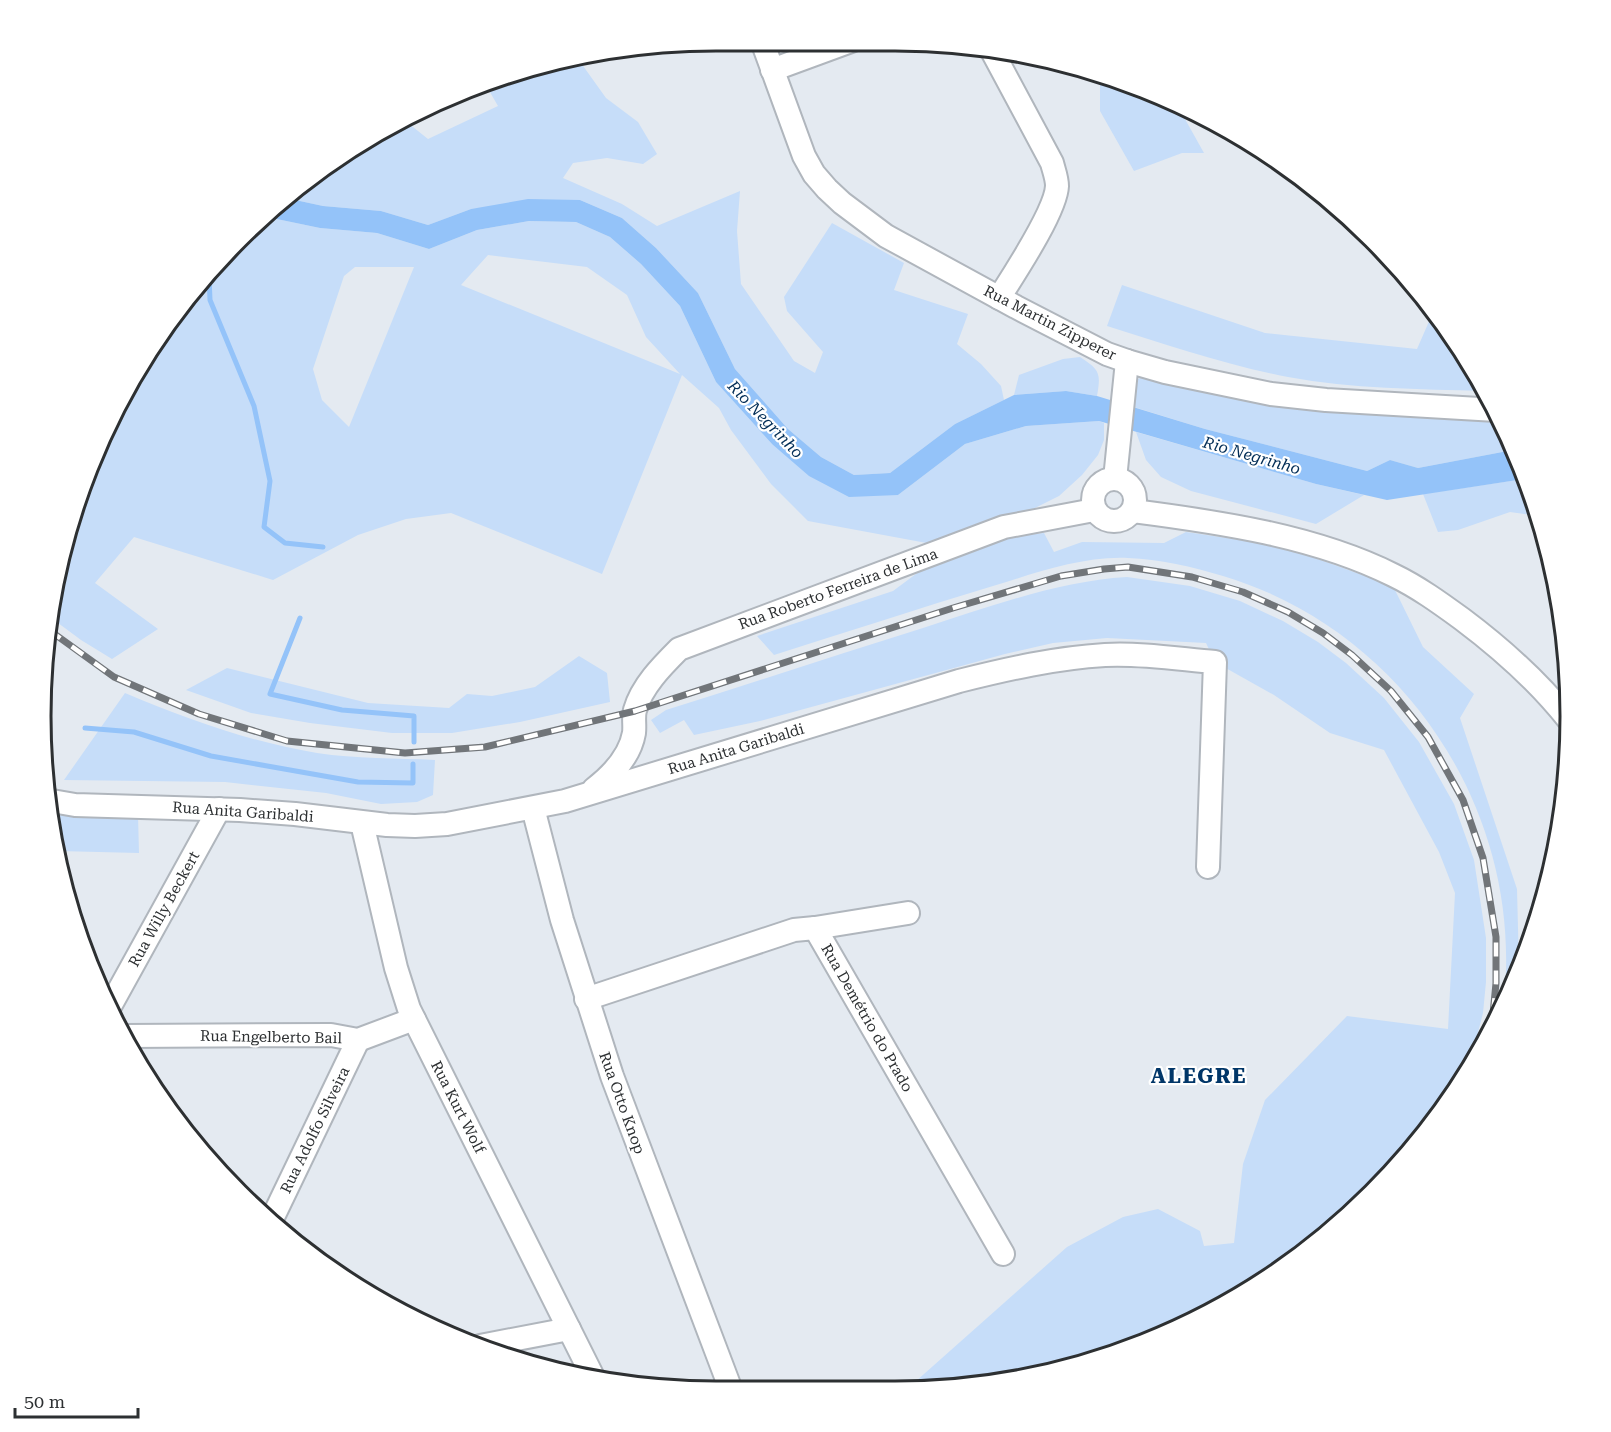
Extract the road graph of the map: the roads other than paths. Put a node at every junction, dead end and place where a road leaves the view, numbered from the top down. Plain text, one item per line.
1 (765, 51) edge
2 (824, 51) edge
3 (997, 59) edge
4 (772, 70) junction
5 (999, 298) junction
6 (1127, 361) junction
7 (1484, 409) edge
8 (1115, 479) junction
9 (1094, 510) junction
10 (1133, 511) junction
11 (1560, 709) edge
12 (634, 734) junction
13 (659, 773) junction
14 (588, 794) junction
15 (57, 802) edge
16 (534, 808) junction
17 (219, 809) junction
18 (362, 823) junction
19 (1208, 867) dead end
20 (908, 912) dead end
21 (815, 928) junction
22 (115, 998) edge
23 (586, 999) junction
24 (414, 1019) junction
25 (134, 1036) edge
26 (358, 1040) junction
27 (275, 1213) edge
28 (1003, 1254) dead end
29 (569, 1329) junction
30 (495, 1343) edge
31 (589, 1368) edge
32 (728, 1381) edge

1 - 4 street, Rua Martin Zipperer
2 - 4 street
3 - 5 street
4 - 5 street, Rua Martin Zipperer
5 - 6 street, Rua Martin Zipperer
6 - 7 street, Rua Martin Zipperer
6 - 8 street
8 - 9 street
8 - 10 street
9 - 10 street
9 - 12 street, Rua Roberto Ferreira de Lima
10 - 11 street
12 - 13 street
12 - 14 street, Rua Roberto Ferreira de Lima
13 - 14 street, Rua Anita Garibaldi
13 - 19 street, Rua Anita Garibaldi
14 - 16 street, Rua Anita Garibaldi
15 - 17 street, Rua Anita Garibaldi
16 - 18 street, Rua Anita Garibaldi
16 - 23 street, Rua Otto Knop
17 - 18 street, Rua Anita Garibaldi
17 - 22 street, Rua Willy Beckert
18 - 24 street, Rua Kurt Wolf
20 - 21 street
21 - 23 street, Rua Demétrio do Prado
21 - 28 street, Rua Demétrio do Prado
23 - 32 street, Rua Otto Knop
24 - 26 street, Rua Engelberto Bail
24 - 29 street, Rua Kurt Wolf
25 - 26 street, Rua Engelberto Bail
26 - 27 street, Rua Adolfo Silveira
29 - 30 street
29 - 31 street, Rua Kurt Wolf

